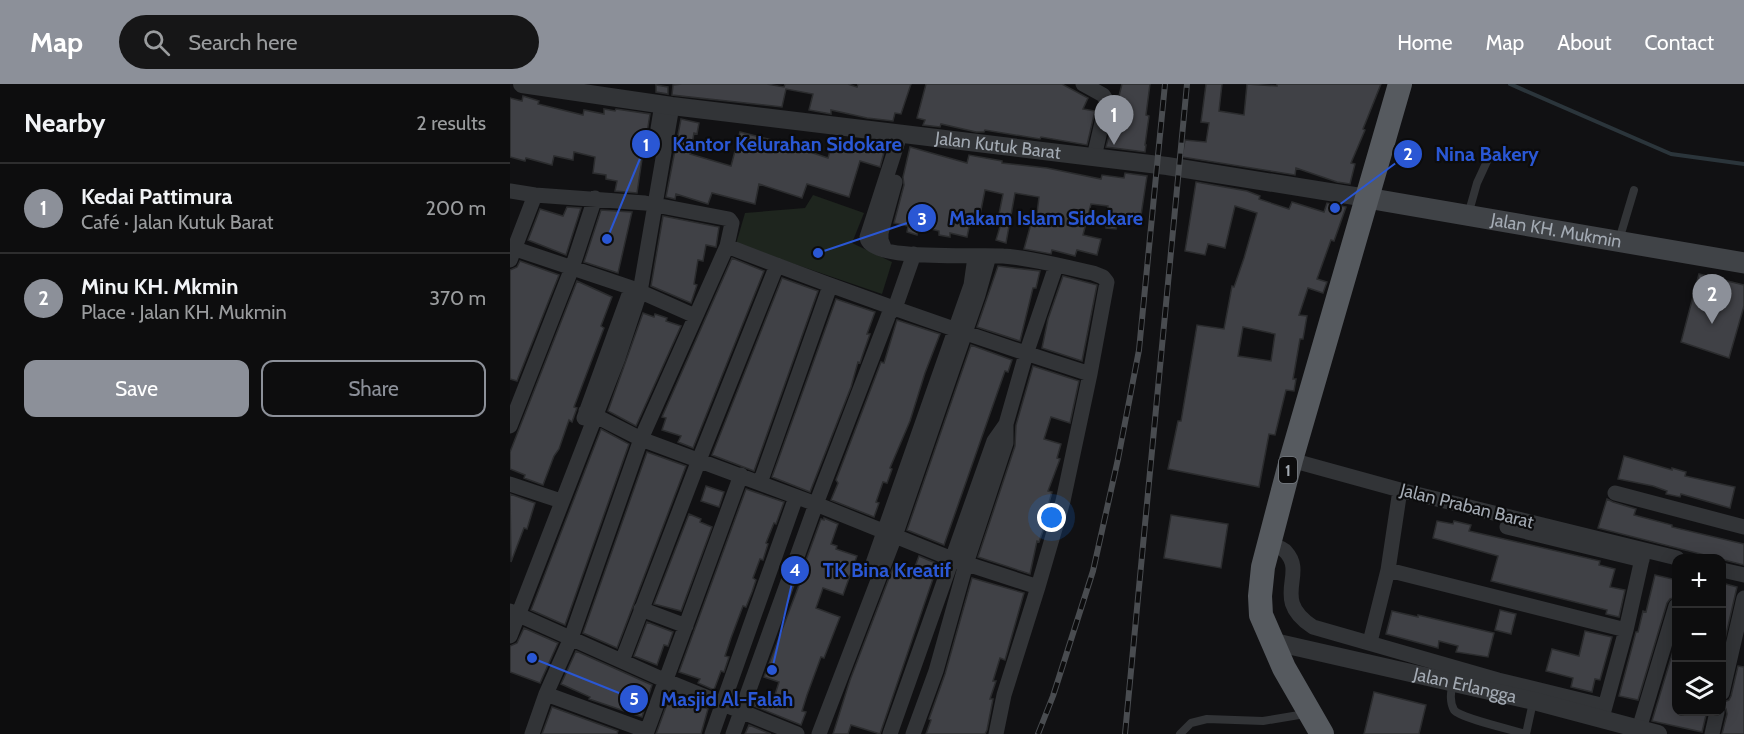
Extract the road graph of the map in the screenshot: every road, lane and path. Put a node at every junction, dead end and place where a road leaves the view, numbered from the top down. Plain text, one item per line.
1 (522, 84) edge
2 (1083, 84) edge
3 (1400, 84) edge
4 (667, 105) junction
5 (904, 135) junction
6 (1094, 157) junction
7 (1489, 158) dead end
8 (1634, 190) dead end
9 (510, 191) edge
10 (536, 195) junction
11 (595, 198) junction
12 (1367, 198) junction
13 (650, 204) junction
14 (1468, 216) junction
15 (1618, 242) junction
16 (727, 246) junction
17 (512, 252) edge
18 (908, 254) junction
19 (982, 256) junction
20 (1744, 263) edge
21 (777, 266) junction
22 (1056, 266) junction
23 (572, 268) junction
24 (830, 286) junction
25 (636, 290) junction
26 (891, 309) junction
27 (695, 316) junction
28 (960, 332) junction
29 (1026, 354) junction
30 (1090, 374) junction
31 (591, 413) junction
32 (510, 426) edge
33 (641, 439) junction
34 (699, 460) junction
35 (1291, 460) junction
36 (741, 475) junction
37 (760, 483) junction
38 (510, 484) edge
39 (1615, 493) dead end
40 (1400, 496) junction
41 (796, 497) junction
42 (556, 500) junction
43 (816, 504) junction
44 (1744, 527) edge
45 (890, 535) junction
46 (1269, 544) junction
47 (1643, 555) junction
48 (1672, 558) edge
49 (959, 562) junction
50 (1388, 570) junction
51 (1726, 571) edge
52 (1744, 575) edge
53 (1038, 587) junction
54 (1744, 598) edge
55 (1676, 608) edge
56 (641, 609) junction
57 (756, 609) junction
58 (513, 612) edge
59 (776, 616) junction
60 (686, 626) junction
61 (1626, 630) junction
62 (510, 636) edge
63 (571, 638) junction
64 (1270, 641) junction
65 (1370, 642) junction
66 (848, 645) junction
67 (622, 661) junction
68 (915, 666) junction
69 (936, 671) junction
70 (1726, 676) edge
71 (664, 681) junction
72 (1453, 682) junction
73 (546, 694) junction
74 (1534, 701) junction
75 (722, 704) junction
76 (1604, 712) junction
77 (740, 713) junction
78 (1716, 716) edge
79 (1316, 724) edge
80 (1639, 729) junction
81 (646, 732) edge
82 (532, 734) edge
83 (712, 734) edge
84 (734, 734) edge
85 (797, 734) edge
86 (808, 734) edge
87 (819, 734) edge
88 (890, 734) edge
89 (913, 734) edge
90 (996, 734) edge
91 (1180, 734) edge
92 (1526, 734) edge
93 (1658, 734) edge
94 (1712, 734) edge

1 - 4 street, Jalan Kutuk Barat
2 - 6 street
3 - 12 highway, 1
4 - 5 street, Jalan Kutuk Barat
4 - 13 street
5 - 6 street, Jalan Kutuk Barat
5 - 18 street
6 - 12 street, Jalan Kutuk Barat
7 - 14 lane
8 - 15 lane
9 - 10 street
10 - 11 street
10 - 17 street
11 - 13 street
11 - 23 street
12 - 14 main road, Jalan KH. Mukmin
12 - 35 highway, 1
13 - 16 street
13 - 25 street
14 - 15 main road, Jalan KH. Mukmin
15 - 20 main road, Jalan KH. Mukmin
16 - 21 street
16 - 27 street
17 - 23 street
18 - 19 street
18 - 26 street
19 - 22 street
19 - 28 street
21 - 24 street
21 - 34 street
22 - 29 street
22 - 30 street
23 - 25 street
23 - 32 street
24 - 26 street
24 - 37 street
25 - 27 street
25 - 31 street
26 - 28 street
26 - 43 street
27 - 33 street
28 - 29 street
28 - 45 street
29 - 30 street
29 - 49 street
30 - 53 street
31 - 33 street
31 - 42 street
33 - 34 street
33 - 63 street
34 - 36 street
34 - 56 street
35 - 40 street, Jalan Praban Barat
35 - 46 highway, 1
36 - 37 street
36 - 60 street
37 - 41 street
38 - 42 street
39 - 44 street
40 - 47 street, Jalan Praban Barat
40 - 50 street
41 - 43 street
41 - 57 street
42 - 58 street
43 - 45 street
43 - 59 street
45 - 49 street
45 - 66 street
46 - 64 highway, 1
46 - 65 street
47 - 48 street, Jalan Praban Barat
47 - 61 street
49 - 53 street
49 - 68 street
49 - 69 street
50 - 61 street
50 - 65 street
51 - 52 street
53 - 90 street
54 - 70 street
55 - 80 street
56 - 60 street
56 - 67 street
57 - 59 street
57 - 75 street
58 - 62 street
58 - 63 street
59 - 77 street
60 - 71 street
61 - 76 street
63 - 67 street
63 - 73 street
64 - 72 street, Jalan Erlangga
64 - 79 highway, 1
65 - 76 street
66 - 86 street
66 - 87 street
67 - 71 street
68 - 69 street
68 - 88 street
69 - 89 street
71 - 75 street
71 - 81 street
72 - 74 street, Jalan Erlangga
72 - 92 lane
73 - 81 street
73 - 82 street
74 - 76 street, Jalan Erlangga
74 - 92 lane
75 - 77 street
75 - 83 street
76 - 80 street, Jalan Erlangga
77 - 84 street
77 - 85 street
78 - 94 street
79 - 91 lane
80 - 93 street, Jalan Erlangga

